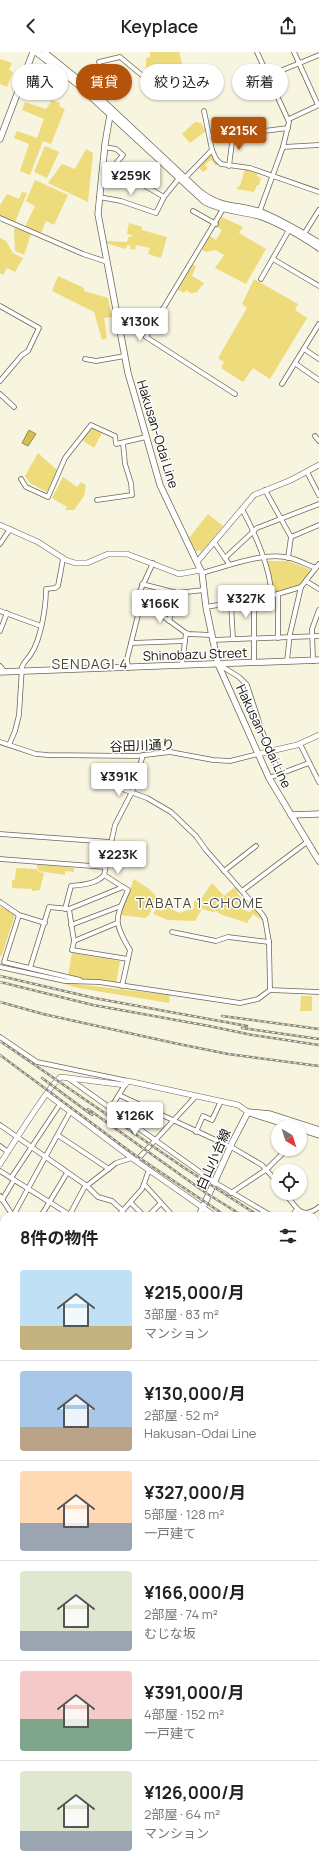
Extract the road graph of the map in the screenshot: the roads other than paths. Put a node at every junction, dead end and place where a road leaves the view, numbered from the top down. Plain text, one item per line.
1 (34, 52) edge
2 (44, 52) edge
3 (257, 52) edge
4 (294, 52) edge
5 (319, 55) edge
6 (99, 62) dead end
7 (298, 63) junction
8 (262, 64) edge
9 (288, 67) edge
10 (140, 74) edge
11 (280, 100) edge
12 (318, 105) edge
13 (204, 111) dead end
14 (110, 112) junction
15 (289, 119) junction
16 (288, 128) junction
17 (2, 129) edge
18 (0, 139) edge
19 (319, 145) edge
20 (104, 147) junction
21 (283, 147) junction
22 (212, 150) junction
23 (103, 164) junction
24 (229, 166) junction
25 (114, 167) junction
26 (273, 175) junction
27 (181, 177) junction
28 (319, 192) edge
29 (99, 197) junction
30 (164, 197) junction
31 (223, 210) junction
32 (319, 210) edge
33 (193, 211) dead end
34 (260, 213) junction
35 (0, 218) edge
36 (216, 224) junction
37 (289, 230) junction
38 (304, 234) junction
39 (319, 243) edge
40 (319, 248) edge
41 (273, 258) junction
42 (107, 262) junction
43 (261, 279) dead end
44 (319, 286) edge
45 (0, 306) edge
46 (319, 324) edge
47 (304, 349) junction
48 (125, 356) junction
49 (85, 359) dead end
50 (319, 359) edge
51 (296, 364) junction
52 (319, 380) edge
53 (0, 381) edge
54 (282, 384) dead end
55 (0, 394) edge
56 (235, 394) dead end
57 (14, 407) dead end
58 (315, 436) dead end
59 (146, 437) junction
60 (319, 441) edge
61 (123, 442) junction
62 (319, 465) edge
63 (307, 472) junction
64 (21, 479) dead end
65 (265, 490) junction
66 (319, 495) edge
67 (98, 500) dead end
68 (319, 504) edge
69 (242, 509) junction
70 (281, 519) junction
71 (0, 525) edge
72 (319, 525) edge
73 (10, 530) junction
74 (254, 530) junction
75 (291, 537) junction
76 (214, 542) junction
77 (0, 544) edge
78 (225, 558) junction
79 (263, 558) junction
80 (288, 558) junction
81 (63, 559) junction
82 (197, 562) junction
83 (153, 563) junction
84 (229, 564) junction
85 (318, 566) edge
86 (201, 571) junction
87 (306, 581) junction
88 (142, 584) junction
89 (302, 588) junction
90 (319, 589) edge
91 (204, 590) junction
92 (177, 593) junction
93 (278, 594) junction
94 (271, 596) junction
95 (254, 599) junction
96 (231, 603) junction
97 (139, 605) junction
98 (206, 607) junction
99 (319, 610) edge
100 (0, 611) edge
101 (7, 613) junction
102 (169, 621) junction
103 (41, 626) junction
104 (0, 631) edge
105 (186, 633) junction
106 (312, 636) junction
107 (319, 636) edge
108 (212, 637) junction
109 (290, 637) junction
110 (254, 638) junction
111 (278, 638) junction
112 (233, 639) junction
113 (185, 641) junction
114 (130, 643) junction
115 (316, 660) edge
116 (254, 662) junction
117 (287, 662) junction
118 (218, 664) junction
119 (182, 665) junction
120 (0, 666) edge
121 (128, 668) junction
122 (21, 671) junction
123 (2, 672) edge
124 (319, 735) edge
125 (0, 742) edge
126 (300, 744) junction
127 (9, 745) junction
128 (272, 751) junction
129 (258, 754) junction
130 (143, 755) junction
131 (309, 763) junction
132 (280, 774) junction
133 (269, 778) junction
134 (319, 782) edge
135 (106, 783) dead end
136 (132, 792) junction
137 (319, 814) edge
138 (291, 815) junction
139 (0, 834) edge
140 (110, 842) junction
141 (307, 842) junction
142 (256, 846) dead end
143 (0, 859) edge
144 (319, 860) edge
145 (105, 867) junction
146 (224, 871) junction
147 (104, 875) junction
148 (123, 887) junction
149 (242, 891) junction
150 (0, 902) edge
151 (122, 906) junction
152 (67, 909) junction
153 (19, 915) junction
154 (45, 923) junction
155 (117, 924) junction
156 (71, 925) junction
157 (172, 932) dead end
158 (74, 941) junction
159 (269, 942) junction
160 (128, 960) junction
161 (2, 961) edge
162 (0, 967) edge
163 (30, 968) junction
164 (88, 982) junction
165 (122, 986) junction
166 (270, 990) junction
167 (319, 992) edge
168 (1, 1038) edge
169 (66, 1077) junction
170 (128, 1082) junction
171 (47, 1094) junction
172 (119, 1095) junction
173 (196, 1096) junction
174 (221, 1101) junction
175 (60, 1104) junction
176 (110, 1109) junction
177 (70, 1112) junction
178 (248, 1112) junction
179 (172, 1120) junction
180 (273, 1120) edge
181 (0, 1125) edge
182 (319, 1130) edge
183 (307, 1131) edge
184 (196, 1132) junction
185 (319, 1135) edge
186 (59, 1136) junction
187 (17, 1138) junction
188 (154, 1140) junction
189 (0, 1146) edge
190 (230, 1147) junction
191 (30, 1148) junction
192 (8, 1152) junction
193 (280, 1156) edge
194 (45, 1159) junction
195 (134, 1159) junction
196 (0, 1164) edge
197 (109, 1169) junction
198 (267, 1169) junction
199 (149, 1170) junction
200 (0, 1171) edge
201 (67, 1173) junction
202 (271, 1174) edge
203 (12, 1179) junction
204 (214, 1182) junction
205 (144, 1184) junction
206 (87, 1186) junction
207 (28, 1189) junction
208 (231, 1193) junction
209 (1, 1198) edge
210 (290, 1200) edge
211 (49, 1203) junction
212 (131, 1203) junction
213 (161, 1203) junction
214 (203, 1208) junction
215 (297, 1209) junction
216 (123, 1211) joint
217 (10, 1212) edge
218 (15, 1212) edge
219 (43, 1212) edge
220 (63, 1212) edge
221 (71, 1212) edge
222 (140, 1212) edge
223 (152, 1212) edge
224 (169, 1212) edge
225 (201, 1212) edge
226 (209, 1212) edge
227 (265, 1212) edge
228 (295, 1212) edge
229 (305, 1212) edge

1 - 14 main road
1 - 17 main road
2 - 14 main road
3 - 8 street
4 - 7 street
5 - 7 street
6 - 10 street
7 - 9 street
7 - 12 street
11 - 15 street
12 - 15 street
13 - 22 street
14 - 20 main road, Hakusan-Odai Line
14 - 27 main road
15 - 16 street
16 - 21 street
16 - 24 street
17 - 18 main road
19 - 21 street
20 - 23 main road, Hakusan-Odai Line
20 - 25 street
21 - 26 street
22 - 24 street
22 - 27 street
23 - 25 street
23 - 29 main road, Hakusan-Odai Line
24 - 26 street
25 - 30 street
26 - 28 street
26 - 34 street
27 - 30 street
27 - 31 main road
27 - 34 main road
29 - 30 street
29 - 42 main road, Hakusan-Odai Line
31 - 34 main road
31 - 36 street
32 - 38 street
33 - 36 street
34 - 37 main road
34 - 38 main road
35 - 42 street
36 - 56 street
37 - 40 main road
37 - 41 street
38 - 39 main road
41 - 43 street
41 - 44 street
42 - 48 main road, Hakusan-Odai Line
45 - 53 street
46 - 47 street
47 - 50 street
47 - 51 street
48 - 49 street
48 - 59 main road, Hakusan-Odai Line
51 - 52 street
51 - 54 street
55 - 57 street
58 - 60 street
59 - 61 street
59 - 82 main road, Hakusan-Odai Line
61 - 64 street
61 - 67 street
62 - 63 street
63 - 65 street
63 - 66 street
65 - 69 street
65 - 70 street
68 - 70 street
69 - 74 street
69 - 76 street
70 - 74 street
70 - 75 street
71 - 73 street
72 - 75 street
73 - 77 street
73 - 81 street
74 - 78 street
74 - 79 street
75 - 80 street
76 - 78 street
76 - 82 street
78 - 84 street
79 - 80 street
79 - 84 street
79 - 94 street
80 - 85 street
81 - 83 street
81 - 103 street
82 - 86 main road, Hakusan-Odai Line
83 - 86 street
83 - 88 street
84 - 86 street
85 - 87 street
86 - 91 main road, Hakusan-Odai Line
87 - 89 street
87 - 90 street
88 - 92 street
88 - 97 street
89 - 93 street
89 - 109 street
91 - 92 street
91 - 98 main road, Hakusan-Odai Line
92 - 102 street
93 - 94 street
93 - 111 street
94 - 95 street
95 - 96 street
95 - 110 street
96 - 98 street
96 - 112 street
97 - 102 street
97 - 114 street
98 - 108 main road, Hakusan-Odai Line
99 - 106 street
100 - 101 street
101 - 103 street
101 - 104 street
102 - 105 street
103 - 122 street
105 - 108 street
105 - 113 street
106 - 107 street
106 - 109 street
106 - 115 street
108 - 112 street
108 - 118 main road, Hakusan-Odai Line
109 - 111 street
109 - 117 street
110 - 111 street
110 - 112 street
110 - 116 street
113 - 114 street
113 - 119 street
114 - 121 street
115 - 117 main road, Shinobazu Street
116 - 117 main road, Shinobazu Street
116 - 118 main road, Shinobazu Street
118 - 119 main road, Shinobazu Street
118 - 128 street
118 - 129 main road, Hakusan-Odai Line
119 - 121 main road, Shinobazu Street
120 - 123 street
121 - 122 main road, Shinobazu Street
122 - 123 main road, Shinobazu Street
122 - 127 street
124 - 126 street
125 - 127 street, 谷田川通り
126 - 128 street
126 - 131 street
127 - 130 street, 谷田川通り
128 - 129 street
128 - 132 street
129 - 130 street, 谷田川通り
129 - 133 main road, Hakusan-Odai Line
130 - 136 street
131 - 132 street
131 - 134 street
132 - 133 street
133 - 138 main road, Hakusan-Odai Line
135 - 136 street
136 - 140 street
136 - 146 street
137 - 138 main road
138 - 141 main road, Hakusan-Odai Line
139 - 140 street
140 - 145 street
141 - 144 main road, Hakusan-Odai Line
141 - 149 street
142 - 146 street
143 - 145 street
145 - 147 street
146 - 149 street
147 - 148 street
147 - 152 street
148 - 151 street
148 - 152 street
149 - 159 street
150 - 153 street
151 - 155 street
151 - 156 street
152 - 154 street
152 - 156 street
153 - 154 street
153 - 161 street
154 - 163 street
155 - 158 street
155 - 160 street
156 - 158 street
157 - 159 street
158 - 160 street
159 - 166 street
160 - 165 street
161 - 163 street
162 - 164 street
163 - 164 street
164 - 165 street
165 - 166 street
166 - 167 street
168 - 170 street
169 - 170 street
169 - 171 street
169 - 176 street
170 - 172 street
170 - 173 street
171 - 175 street
171 - 187 street
172 - 176 street
172 - 179 street
173 - 174 street
173 - 179 street
174 - 178 street
174 - 184 street
175 - 177 street
175 - 191 street
176 - 188 street
177 - 186 street
177 - 195 street
178 - 180 main road
178 - 182 main road
178 - 190 main road, 白山小台線
179 - 184 street
179 - 188 street
181 - 187 street
183 - 185 main road
184 - 190 street
186 - 194 street
186 - 197 street
187 - 191 street
187 - 192 street
188 - 195 street
188 - 204 street
189 - 192 street
190 - 198 street
190 - 204 main road, 白山小台線
191 - 194 street
191 - 203 street
192 - 196 street
193 - 198 street
194 - 201 street
194 - 207 street
195 - 197 street
195 - 199 street
197 - 206 street
198 - 202 street
198 - 208 street
199 - 205 street
199 - 214 street
200 - 203 street
201 - 206 street
201 - 211 street
203 - 207 street
203 - 209 street
204 - 208 street
204 - 214 main road, 白山小台線
205 - 212 street
205 - 213 street
206 - 216 street
206 - 221 street
207 - 211 street
207 - 218 street
208 - 227 street
209 - 217 street
210 - 215 street
211 - 219 street
211 - 220 street
212 - 216 street
212 - 222 street
213 - 223 street
213 - 224 street
214 - 225 main road, 白山小台線
214 - 226 street
215 - 228 street
215 - 229 street

